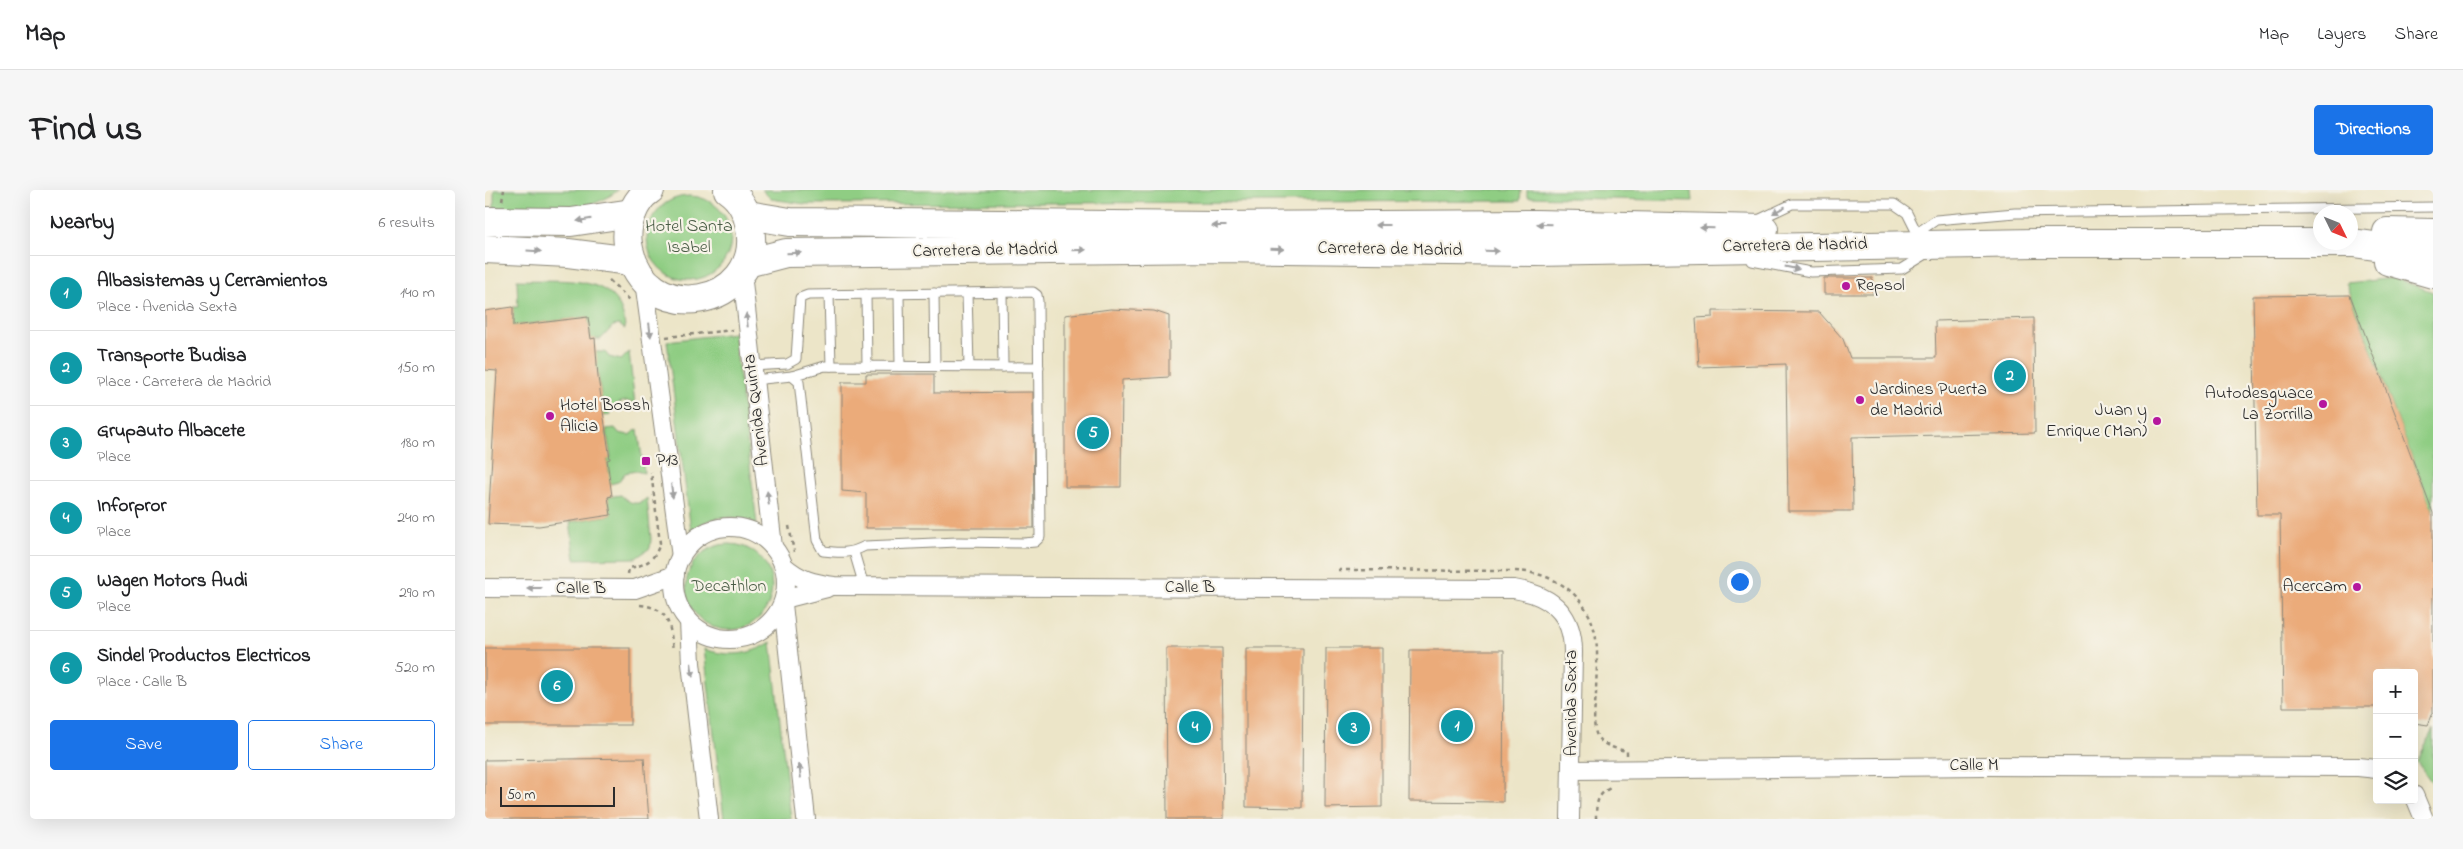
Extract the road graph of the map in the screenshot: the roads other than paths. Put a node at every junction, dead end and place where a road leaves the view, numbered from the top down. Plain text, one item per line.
1 (650, 190) edge
2 (729, 190) edge
3 (2433, 207) edge
4 (632, 213) junction
5 (748, 215) junction
6 (489, 219) edge
7 (1917, 232) junction
8 (2313, 232) edge
9 (2358, 232) edge
10 (2433, 233) edge
11 (2035, 238) junction
12 (1945, 243) junction
13 (2268, 244) junction
14 (486, 249) edge
15 (1535, 252) junction
16 (2433, 254) edge
17 (1649, 260) dead end
18 (1739, 261) dead end
19 (744, 268) junction
20 (638, 271) junction
21 (2433, 274) edge
22 (1002, 292) junction
23 (934, 293) junction
24 (967, 293) junction
25 (866, 294) junction
26 (899, 294) junction
27 (829, 295) junction
28 (831, 366) junction
29 (867, 366) junction
30 (900, 366) junction
31 (935, 366) junction
32 (969, 366) junction
33 (1003, 367) junction
34 (1039, 367) junction
35 (753, 373) junction
36 (792, 376) junction
37 (773, 547) junction
38 (854, 552) junction
39 (681, 557) junction
40 (789, 560) junction
41 (675, 575) junction
42 (834, 586) junction
43 (864, 586) junction
44 (485, 588) edge
45 (1544, 596) joint
46 (783, 601) junction
47 (689, 621) junction
48 (2373, 769) edge
49 (1572, 770) junction
50 (2418, 803) edge
51 (2424, 816) edge
52 (709, 819) edge
53 (806, 819) edge
54 (1570, 819) edge

1 - 4 main road
2 - 5 main road
3 - 7 lane
4 -> 6 main road
4 - 20 main road
7 -> 5 main road, Carretera de Madrid
5 - 19 main road
7 - 11 main road, Carretera de Madrid
8 - 11 main road
9 - 10 main road
11 - 12 main road, Carretera de Madrid
11 - 13 main road
12 - 15 main road, Carretera de Madrid
18 -> 12 lane
13 - 16 main road
13 - 21 main road
14 -> 20 main road
15 - 17 lane
19 -> 15 main road, Carretera de Madrid
19 - 20 main road
35 -> 19 street, Avenida Quinta
20 -> 39 street
22 - 24 lane
22 - 33 lane
22 - 34 lane
23 - 24 lane
23 - 26 lane
23 - 31 lane
24 - 32 lane
25 - 26 lane
25 - 27 lane
25 - 29 lane
26 - 30 lane
27 - 28 lane
27 - 35 lane
28 - 29 lane
28 - 36 lane
29 - 30 lane
30 - 31 lane
31 - 32 lane
32 - 33 lane
33 - 34 lane
34 - 38 lane
35 - 36 lane
37 -> 35 street, Avenida Quinta
36 - 38 lane
37 - 39 street
37 - 40 street
38 - 43 lane
39 - 41 street
40 - 42 street, Calle B
40 - 46 street
41 -> 44 street, Calle B
41 - 47 street
42 - 43 street, Calle B
42 - 46 street, Calle B
43 - 45 street, Calle B
45 - 49 street, Avenida Sexta
46 - 47 street
53 -> 46 street
47 -> 52 street
48 - 49 street, Calle M
49 - 54 street, Avenida Sexta
50 - 51 street

